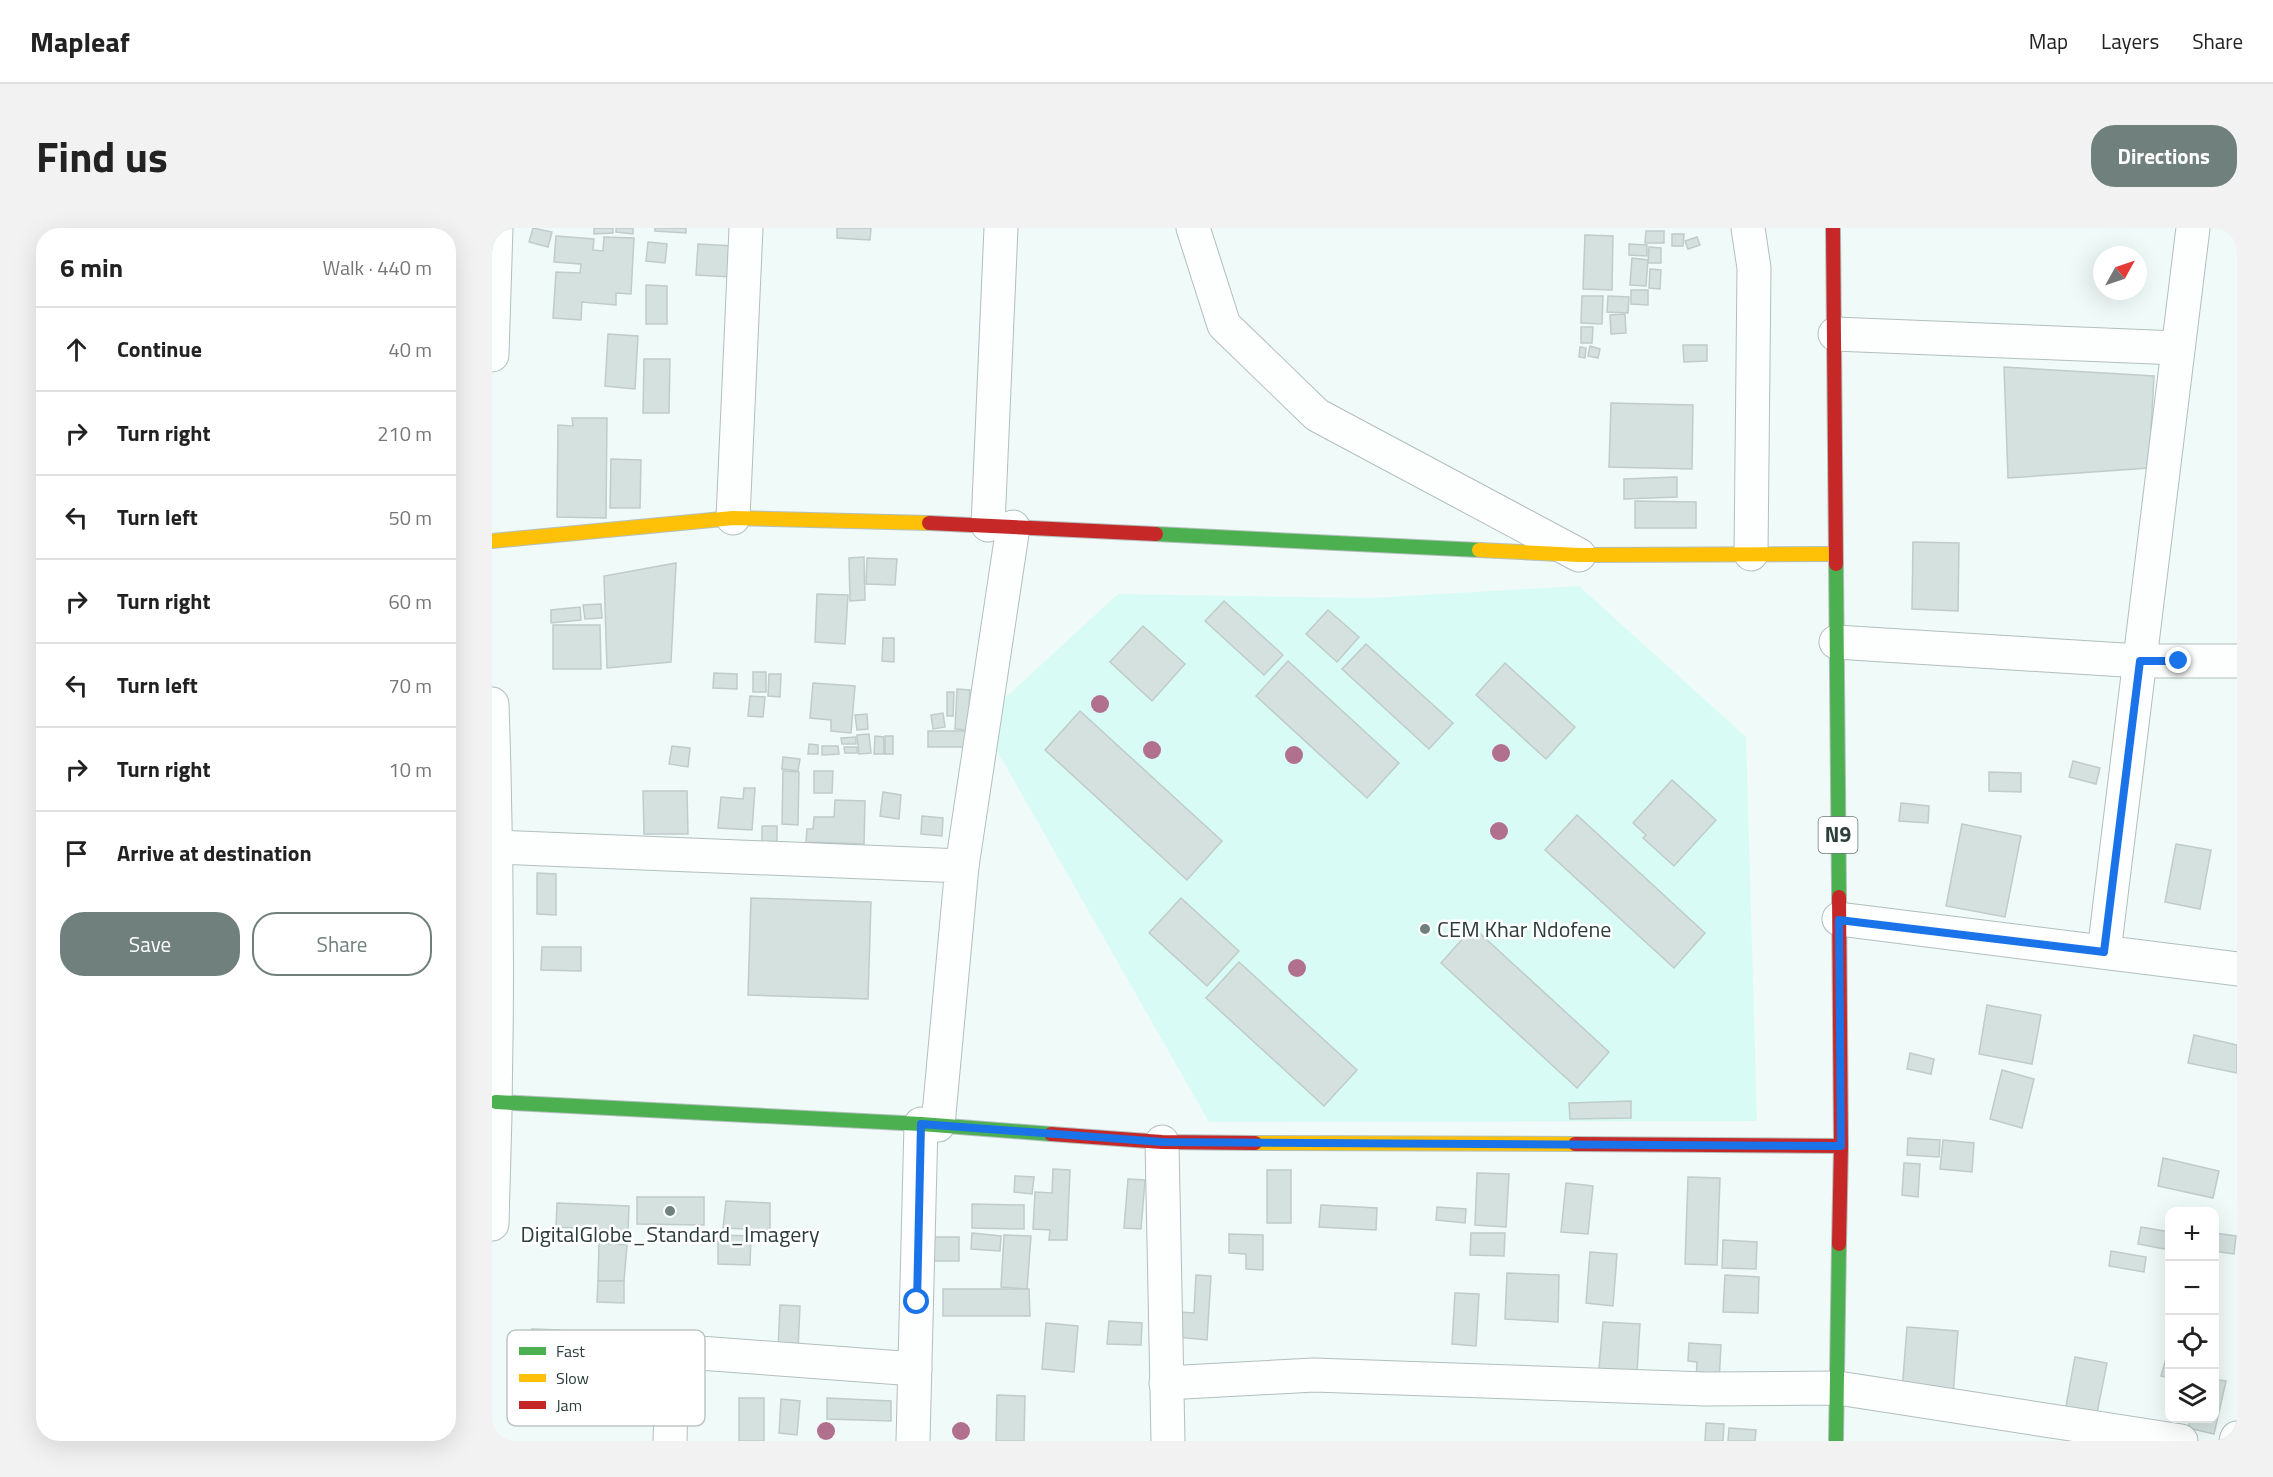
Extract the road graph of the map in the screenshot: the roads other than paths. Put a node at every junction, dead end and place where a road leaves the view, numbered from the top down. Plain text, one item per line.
1 (496, 228) edge
2 (746, 228) edge
3 (1001, 228) edge
4 (1193, 228) edge
5 (1748, 228) edge
6 (1833, 228) edge
7 (2193, 228) edge
8 (1834, 334) junction
9 (2178, 348) junction
10 (492, 355) edge
11 (733, 518) junction
12 (1001, 526) junction
13 (492, 541) edge
14 (1751, 554) junction
15 (1835, 554) junction
16 (1579, 555) junction
17 (1836, 642) junction
18 (2140, 661) junction
19 (2237, 661) edge
20 (492, 704) edge
21 (497, 847) junction
22 (962, 866) junction
23 (1839, 920) junction
24 (494, 925) edge
25 (2104, 952) junction
26 (2237, 969) edge
27 (496, 1102) junction
28 (929, 1124) junction
29 (1162, 1142) junction
30 (1841, 1146) junction
31 (492, 1224) edge
32 (705, 1353) edge
33 (915, 1369) junction
34 (1166, 1383) junction
35 (1838, 1388) junction
36 (670, 1426) edge
37 (670, 1441) edge
38 (913, 1441) edge
39 (1168, 1441) edge
40 (1836, 1441) edge
41 (2181, 1441) edge

1 - 10 street
2 - 11 street
3 - 12 street
4 - 16 street
5 - 14 street
6 - 8 street, N9
7 - 9 street
8 - 9 street
8 - 15 street, N9
9 - 18 street
11 - 12 street
11 - 13 street
12 - 16 street
12 - 22 street
14 - 15 street
14 - 16 street
15 - 17 street, N9
17 - 18 street
17 - 23 street, N9
18 - 19 street
18 - 25 street
20 - 21 street
21 - 22 street
21 - 24 street
22 - 28 street
23 - 25 street
23 - 30 street, N9
24 - 27 street
25 - 26 street
27 - 28 street
27 - 31 street
28 - 29 street
28 - 33 street
29 - 30 street
29 - 34 street
30 - 35 street, N9
32 - 33 street
33 - 38 street
34 - 35 street
34 - 39 street
35 - 40 street, N9
35 - 41 street
36 - 37 street

